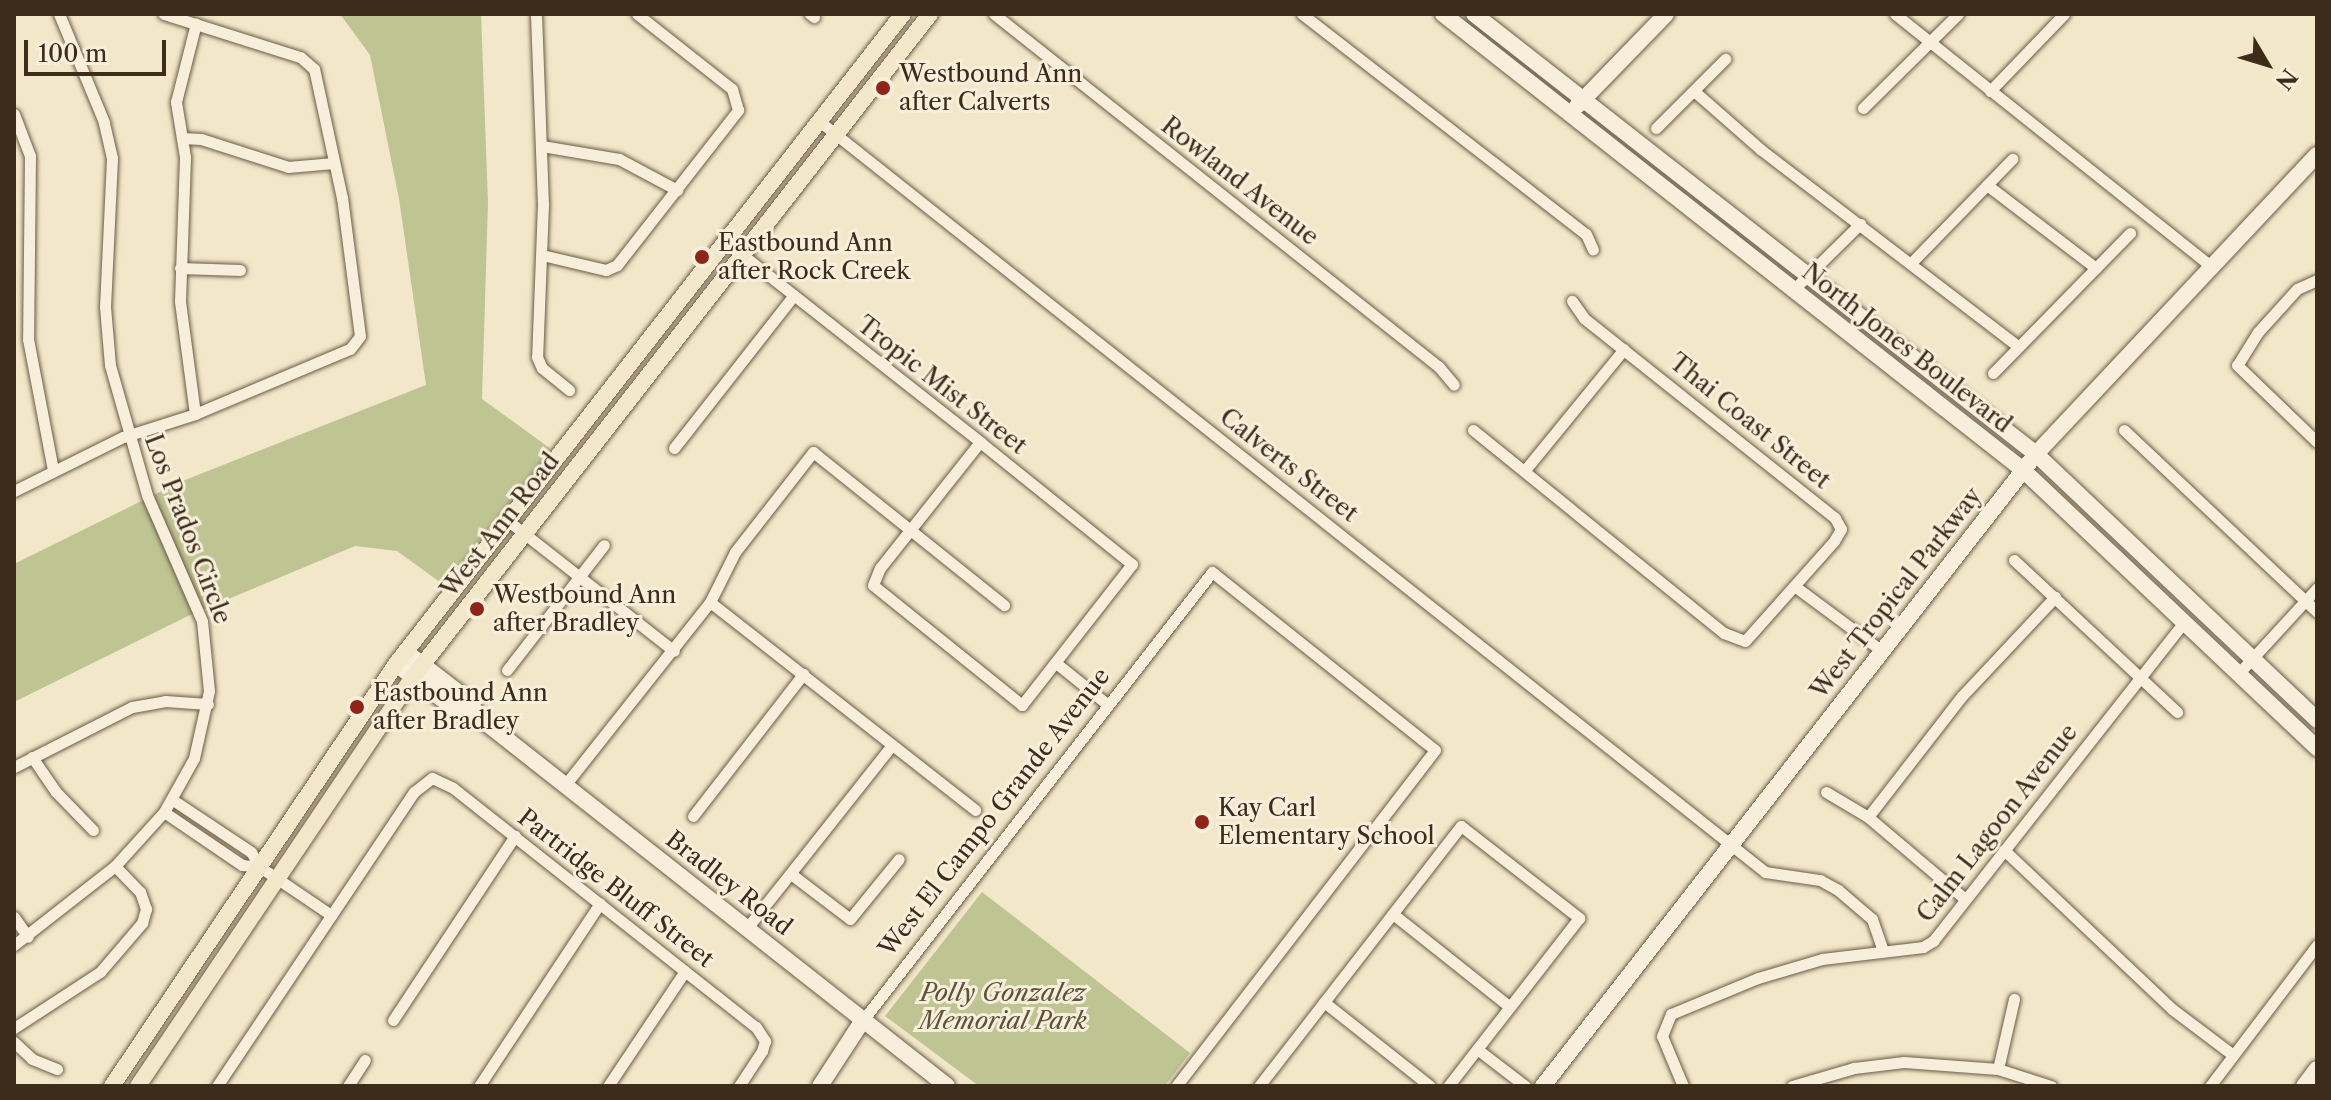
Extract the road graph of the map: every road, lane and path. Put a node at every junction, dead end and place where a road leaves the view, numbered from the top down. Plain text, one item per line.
1 (59, 14) edge
2 (164, 14) edge
3 (536, 14) edge
4 (637, 14) edge
5 (903, 14) edge
6 (930, 14) edge
7 (994, 14) edge
8 (1302, 14) edge
9 (1443, 14) edge
10 (1666, 14) edge
11 (1895, 14) edge
12 (1958, 14) edge
13 (2064, 14) edge
14 (1478, 15) edge
15 (196, 23) junction
16 (1467, 32) junction
17 (1928, 42) junction
18 (1725, 59) dead end
19 (1694, 91) junction
20 (1990, 91) junction
21 (1582, 99) junction
22 (1863, 108) dead end
23 (1571, 113) junction
24 (14, 114) edge
25 (819, 121) junction
26 (1656, 128) dead end
27 (836, 135) junction
28 (182, 138) junction
29 (542, 146) junction
30 (2317, 155) edge
31 (2012, 159) dead end
32 (334, 163) junction
33 (1987, 185) junction
34 (677, 190) junction
35 (1860, 224) junction
36 (2130, 233) dead end
37 (725, 241) junction
38 (1593, 250) dead end
39 (742, 254) junction
40 (542, 255) junction
41 (1912, 262) junction
42 (2212, 267) junction
43 (180, 268) junction
44 (2096, 268) junction
45 (240, 270) dead end
46 (1806, 276) junction
47 (2317, 280) edge
48 (1794, 289) junction
49 (794, 295) junction
50 (1572, 301) dead end
51 (2016, 345) junction
52 (1624, 349) junction
53 (1993, 373) dead end
54 (1454, 385) dead end
55 (569, 390) dead end
56 (195, 414) junction
57 (1473, 430) dead end
58 (2124, 430) dead end
59 (128, 434) junction
60 (980, 442) junction
61 (2317, 442) edge
62 (674, 448) dead end
63 (2036, 454) junction
64 (53, 470) junction
65 (1525, 470) junction
66 (2023, 470) junction
67 (14, 491) edge
68 (507, 520) junction
69 (911, 529) junction
70 (524, 533) junction
71 (604, 545) dead end
72 (2014, 560) dead end
73 (580, 577) junction
74 (1797, 588) junction
75 (2317, 588) edge
76 (2055, 597) junction
77 (2305, 601) junction
78 (710, 602) junction
79 (1004, 605) dead end
80 (2317, 612) edge
81 (2184, 622) junction
82 (674, 651) junction
83 (1882, 651) junction
84 (401, 658) junction
85 (2252, 659) junction
86 (1056, 663) junction
87 (418, 670) junction
88 (507, 670) dead end
89 (803, 674) junction
90 (2238, 674) junction
91 (2140, 676) junction
92 (208, 704) junction
93 (1108, 705) junction
94 (2177, 712) dead end
95 (2317, 720) edge
96 (892, 745) junction
97 (2317, 748) edge
98 (32, 757) junction
99 (14, 767) edge
100 (565, 785) junction
101 (1826, 792) dead end
102 (173, 800) junction
103 (975, 810) dead end
104 (164, 812) junction
105 (693, 816) dead end
106 (1868, 817) junction
107 (93, 830) dead end
108 (515, 836) junction
109 (1731, 844) junction
110 (2004, 850) junction
111 (899, 859) dead end
112 (115, 866) junction
113 (260, 867) junction
114 (791, 874) junction
115 (277, 879) junction
116 (1965, 899) junction
117 (600, 903) junction
118 (1393, 914) junction
119 (331, 915) junction
120 (14, 917) edge
121 (747, 928) junction
122 (28, 937) junction
123 (14, 945) edge
124 (2317, 945) edge
125 (1883, 951) junction
126 (685, 971) junction
127 (2014, 999) dead end
128 (1324, 1002) junction
129 (1510, 1007) junction
130 (393, 1020) dead end
131 (863, 1020) junction
132 (14, 1028) edge
133 (14, 1042) edge
134 (1477, 1049) junction
135 (2233, 1055) junction
136 (365, 1060) dead end
137 (57, 1069) dead end
138 (1998, 1069) junction
139 (2317, 1069) edge
140 (112, 1086) edge
141 (138, 1086) edge
142 (217, 1086) edge
143 (348, 1086) edge
144 (479, 1086) edge
145 (608, 1086) edge
146 (739, 1086) edge
147 (820, 1086) edge
148 (947, 1086) edge
149 (1176, 1086) edge
150 (1259, 1086) edge
151 (1430, 1086) edge
152 (1448, 1086) edge
153 (1525, 1086) edge
154 (1543, 1086) edge
155 (1683, 1086) edge
156 (1792, 1086) edge
157 (2051, 1086) edge
158 (2210, 1086) edge
159 (2304, 1086) edge

1 - 59 street, Los Prados Circle
2 - 15 street
3 - 29 street
4 - 34 street
5 - 25 main road, West Ann Road
6 - 27 main road, West Ann Road
7 - 54 street, Rowland Avenue
8 - 38 street
9 - 16 main road, North Jones Boulevard
10 - 21 main road
11 - 17 street
12 - 17 street
13 - 20 street
14 - 16 street
14 - 21 main road, North Jones Boulevard
15 - 28 street
15 - 32 street
16 - 23 main road, North Jones Boulevard
17 - 20 street
17 - 22 street
18 - 19 street
19 - 26 street
19 - 35 street
20 - 42 street
21 - 23 main road
21 - 46 main road, North Jones Boulevard
23 - 48 main road, North Jones Boulevard
24 - 64 street
25 - 27 street, Calverts Street
25 - 37 main road, West Ann Road
27 - 39 main road, West Ann Road
27 - 109 street, Calverts Street
28 - 32 street
28 - 43 street
29 - 34 street
29 - 40 street
30 - 42 main road, West Tropical Parkway
31 - 33 street
32 - 56 street
33 - 41 street
33 - 44 street
34 - 40 street
35 - 41 street
35 - 46 street
36 - 44 street
37 - 39 street, Tropic Mist Street
37 - 68 main road, West Ann Road
39 - 49 street, Tropic Mist Street
39 - 70 main road, West Ann Road
40 - 55 street
41 - 51 street
42 - 63 main road, West Tropical Parkway
43 - 45 street
43 - 56 street
44 - 51 street
46 - 48 street
46 - 63 main road, North Jones Boulevard
47 - 61 street
48 - 66 main road, North Jones Boulevard
49 - 60 street, Tropic Mist Street
49 - 62 street
50 - 52 street, Thai Coast Street
51 - 53 street
52 - 65 street
52 - 74 street, Thai Coast Street
56 - 59 street
57 - 65 street
58 - 77 street
59 - 64 street
59 - 92 street, Los Prados Circle
60 - 69 street
60 - 86 street, Tropic Mist Street
63 - 66 main road, West Tropical Parkway
63 - 85 main road, North Jones Boulevard
64 - 67 street
65 - 74 street
66 - 81 main road, North Jones Boulevard
66 - 83 main road, West Tropical Parkway
68 - 70 street
68 - 84 main road, West Ann Road
69 - 78 street
69 - 79 street
69 - 86 street
70 - 73 street
70 - 87 main road, West Ann Road
71 - 73 street
72 - 76 street
73 - 82 street
73 - 88 street
74 - 83 street
75 - 77 street
76 - 91 street
76 - 106 street
77 - 80 street
77 - 85 street
78 - 82 street
78 - 89 street
81 - 90 main road, North Jones Boulevard
81 - 91 street, Calm Lagoon Avenue
82 - 100 street
83 - 109 main road, West Tropical Parkway
84 - 87 main road, Bradley Road
84 - 113 main road, West Ann Road
85 - 90 street
85 - 95 main road, North Jones Boulevard
86 - 93 street
87 - 100 main road, Bradley Road
87 - 115 main road, West Ann Road
89 - 96 street
89 - 105 street
90 - 97 main road, North Jones Boulevard
91 - 94 street
91 - 110 street, Calm Lagoon Avenue
92 - 98 street
92 - 102 street, Los Prados Circle
93 - 131 street, West El Campo Grande Avenue
93 - 149 street, West El Campo Grande Avenue
96 - 103 street
96 - 114 street
98 - 99 street
98 - 107 street
100 - 121 main road, Bradley Road
101 - 106 street
102 - 104 street, Los Prados Circle
102 - 113 street
104 - 112 street, Los Prados Circle
104 - 113 street
106 - 116 street
108 - 117 street, Partridge Bluff Street
108 - 119 street, Partridge Bluff Street
108 - 130 street
109 - 125 street, Calverts Street
109 - 154 main road, West Tropical Parkway
110 - 116 street, Calm Lagoon Avenue
110 - 135 street
111 - 114 street
112 - 122 street, Los Prados Circle
112 - 132 street
113 - 115 street
113 - 140 main road, West Ann Road
114 - 121 street
115 - 119 street
115 - 141 main road, West Ann Road
116 - 125 street, Calm Lagoon Avenue
117 - 126 street, Partridge Bluff Street
117 - 144 street
118 - 128 street
118 - 129 street
118 - 129 street
119 - 142 street
120 - 122 street
121 - 131 main road, Bradley Road
122 - 123 street, Los Prados Circle
124 - 135 street
125 - 155 street, Calm Lagoon Avenue
126 - 145 street
126 - 146 street, Partridge Bluff Street
127 - 138 street
128 - 150 street
128 - 151 street
129 - 134 street
131 - 147 main road, West El Campo Grande Avenue
131 - 148 main road, Bradley Road
133 - 137 street
134 - 152 street
134 - 153 street
135 - 158 street
136 - 143 street
138 - 156 street
138 - 157 street
139 - 159 main road

